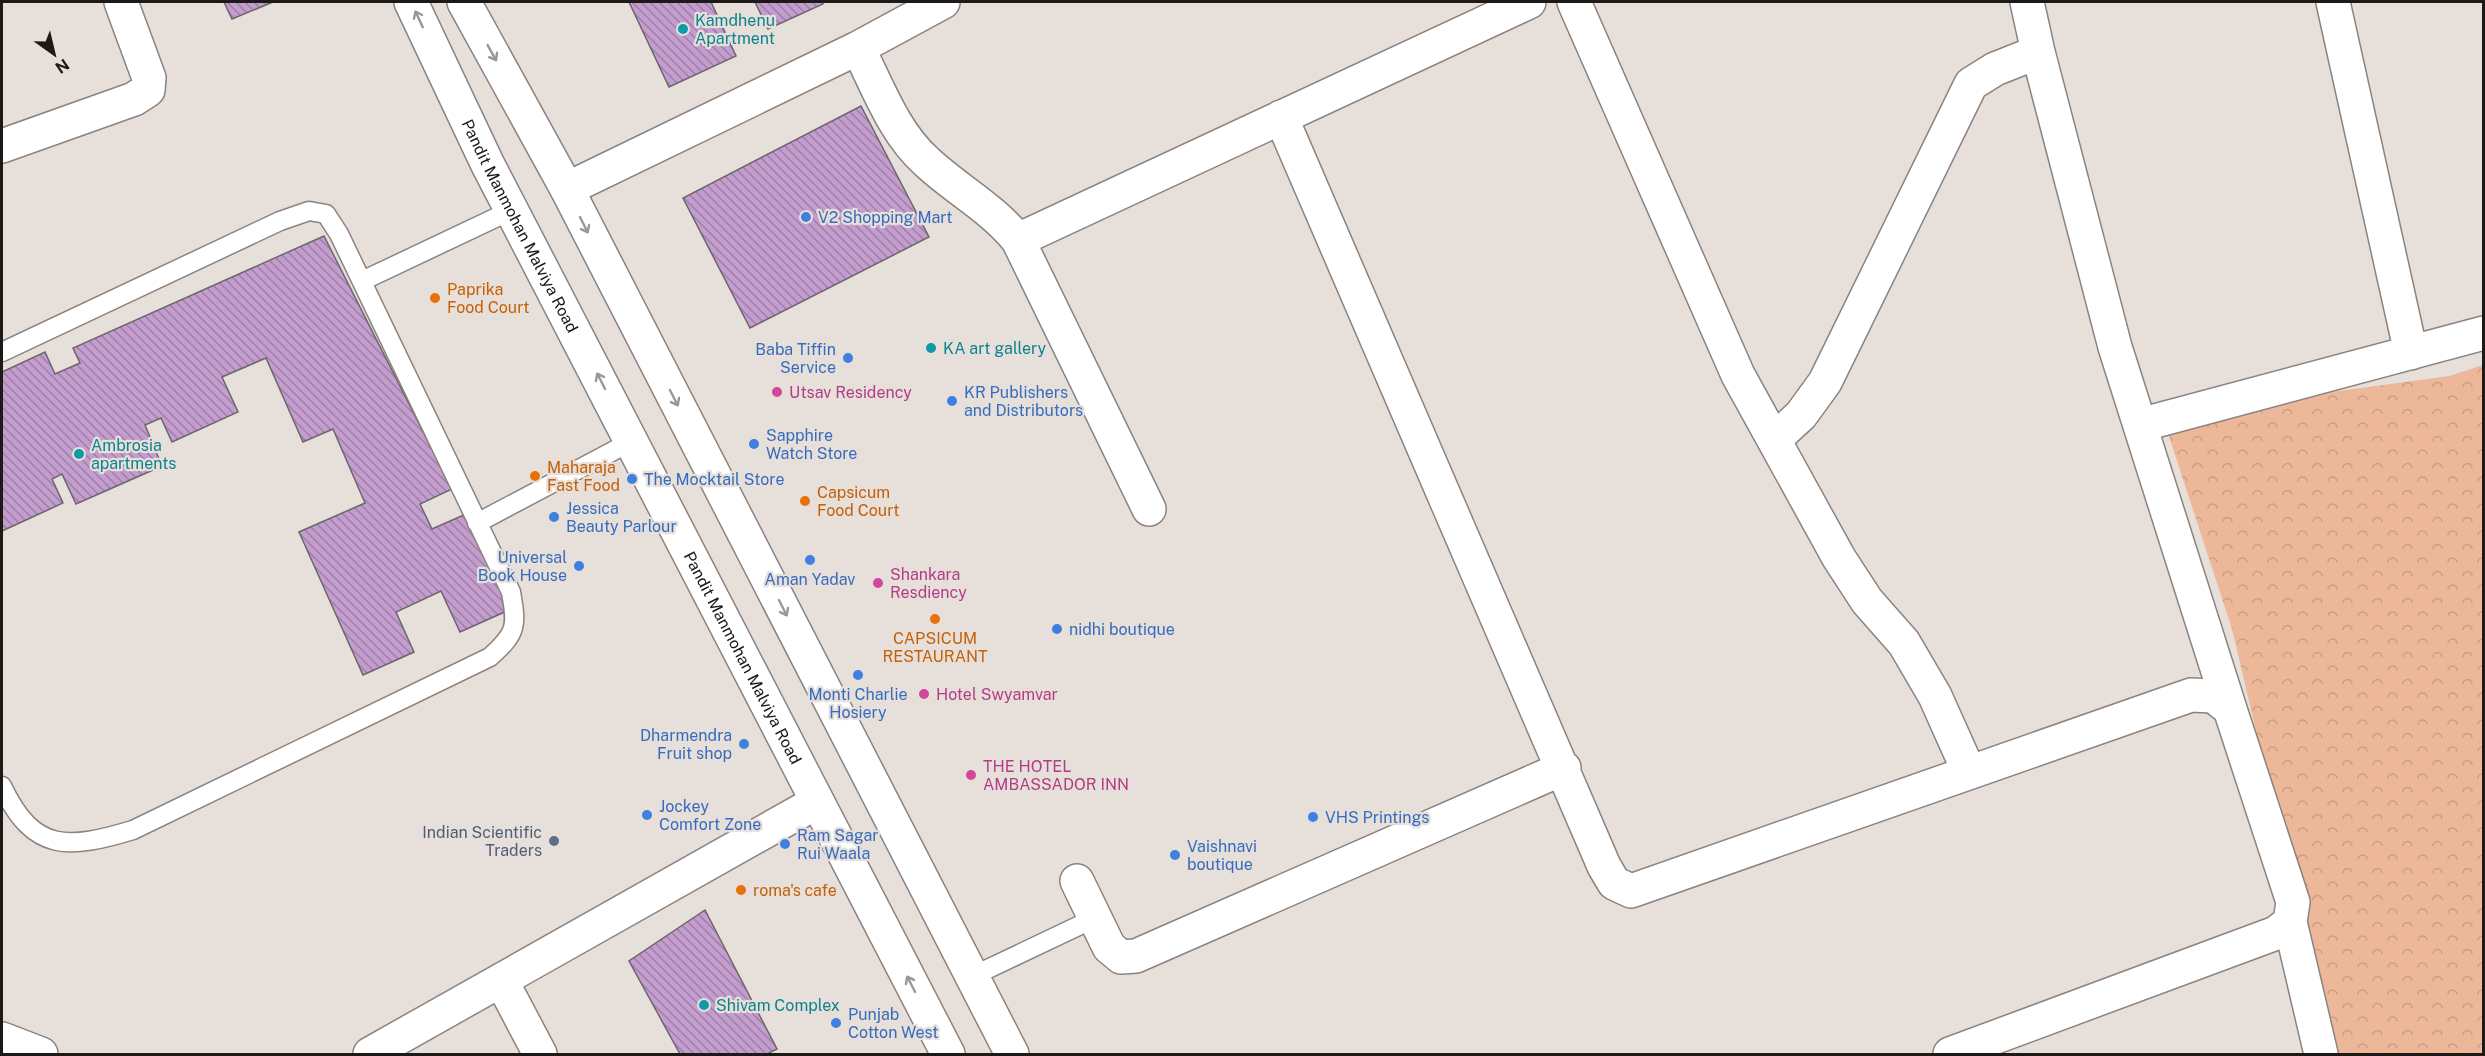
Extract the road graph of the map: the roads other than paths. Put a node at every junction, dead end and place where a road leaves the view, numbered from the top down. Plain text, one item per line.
1 (121, 2) edge
2 (411, 2) edge
3 (464, 2) edge
4 (943, 2) edge
5 (1529, 2) edge
6 (1574, 2) edge
7 (2026, 2) edge
8 (2333, 2) edge
9 (858, 48) junction
10 (2038, 52) junction
11 (1281, 117) junction
12 (2, 146) edge
13 (567, 189) junction
14 (513, 210) junction
15 (1018, 240) junction
16 (362, 281) junction
17 (2484, 333) edge
18 (2, 352) edge
19 (2411, 352) junction
20 (2140, 425) junction
21 (632, 441) junction
22 (1774, 441) junction
23 (1149, 509) dead end
24 (477, 523) junction
25 (2230, 710) junction
26 (1564, 768) junction
27 (1969, 772) junction
28 (2, 786) edge
29 (817, 802) junction
30 (1077, 881) dead end
31 (1095, 918) junction
32 (2290, 922) junction
33 (973, 976) junction
34 (501, 980) junction
35 (2, 1039) edge
36 (41, 1054) edge
37 (370, 1054) edge
38 (540, 1054) edge
39 (948, 1054) edge
40 (1012, 1054) edge
41 (1950, 1054) edge
42 (2321, 1054) edge

1 - 12 street
14 -> 2 street, Pandit Manmohan Malviya Road
3 -> 13 street
4 - 9 street
5 - 11 street
6 - 22 street
7 - 10 street
8 - 19 street
9 - 13 street
9 - 15 street
10 - 20 street
10 - 22 street
11 - 15 street
11 - 26 street
13 -> 33 street
14 - 16 lane
21 -> 14 street, Pandit Manmohan Malviya Road
15 - 23 street
16 - 18 lane
16 - 24 lane
17 - 19 street
19 - 20 street
20 - 25 street
21 - 24 lane
21 - 29 street, Pandit Manmohan Malviya Road
22 - 27 street
24 - 28 lane
25 - 27 street
25 - 32 street
26 - 27 street
26 - 31 street
29 - 34 street
39 -> 29 street, Pandit Manmohan Malviya Road
30 - 31 street
31 - 33 lane
32 - 41 street
32 - 42 street
33 - 40 street
34 - 37 street
34 - 38 street
35 - 36 street

